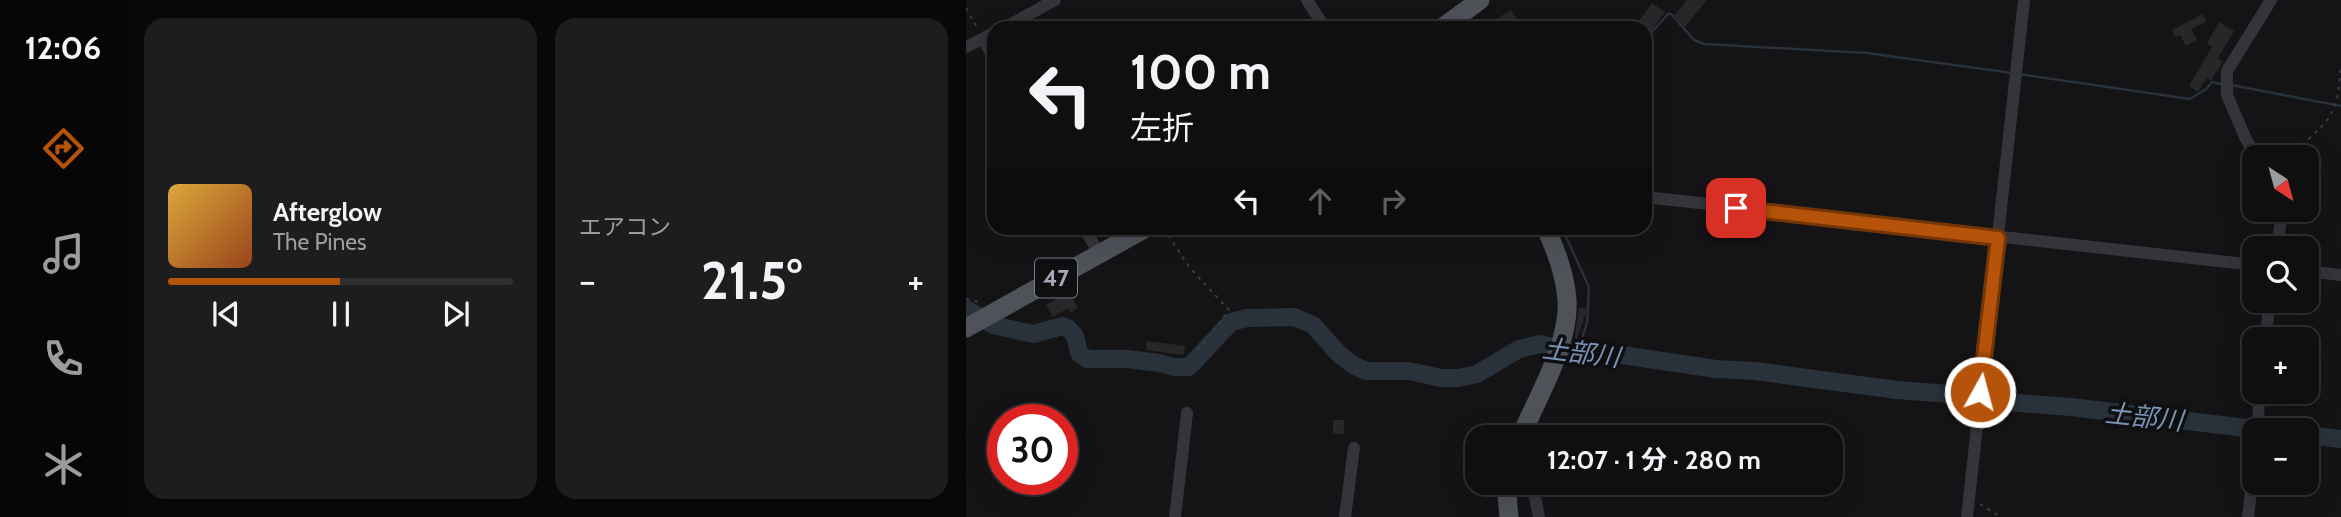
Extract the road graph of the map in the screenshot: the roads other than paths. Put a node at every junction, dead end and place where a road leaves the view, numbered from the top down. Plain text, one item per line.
1 (1055, 0) edge
2 (1307, 0) edge
3 (1480, 0) edge
4 (2024, 0) edge
5 (2272, 0) edge
6 (1017, 21) edge
7 (1320, 21) edge
8 (1455, 21) edge
9 (987, 37) edge
10 (966, 47) edge
11 (2250, 145) edge
12 (1652, 198) edge
13 (1088, 235) edge
14 (1133, 235) edge
15 (1549, 235) edge
16 (1998, 238) junction
17 (1099, 253) junction
18 (2242, 264) edge
19 (2319, 272) edge
20 (2341, 275) edge
21 (966, 328) edge
22 (1188, 413) dead end
23 (1526, 425) edge
24 (1354, 448) dead end
25 (1507, 495) edge
26 (1534, 495) edge
27 (2251, 495) edge
28 (1175, 517) edge
29 (1345, 517) edge
30 (1509, 517) edge
31 (1539, 517) edge
32 (1967, 517) edge
33 (2248, 517) edge

1 - 6 street
2 - 7 street
3 - 8 main road
4 - 16 street
5 - 11 street
9 - 10 street
12 - 16 street
13 - 17 street
14 - 17 main road, 47
15 - 23 main road
16 - 18 street
16 - 32 street
17 - 21 main road, 47
19 - 20 street
22 - 28 street
24 - 29 street
25 - 30 main road
26 - 31 street
27 - 33 street

